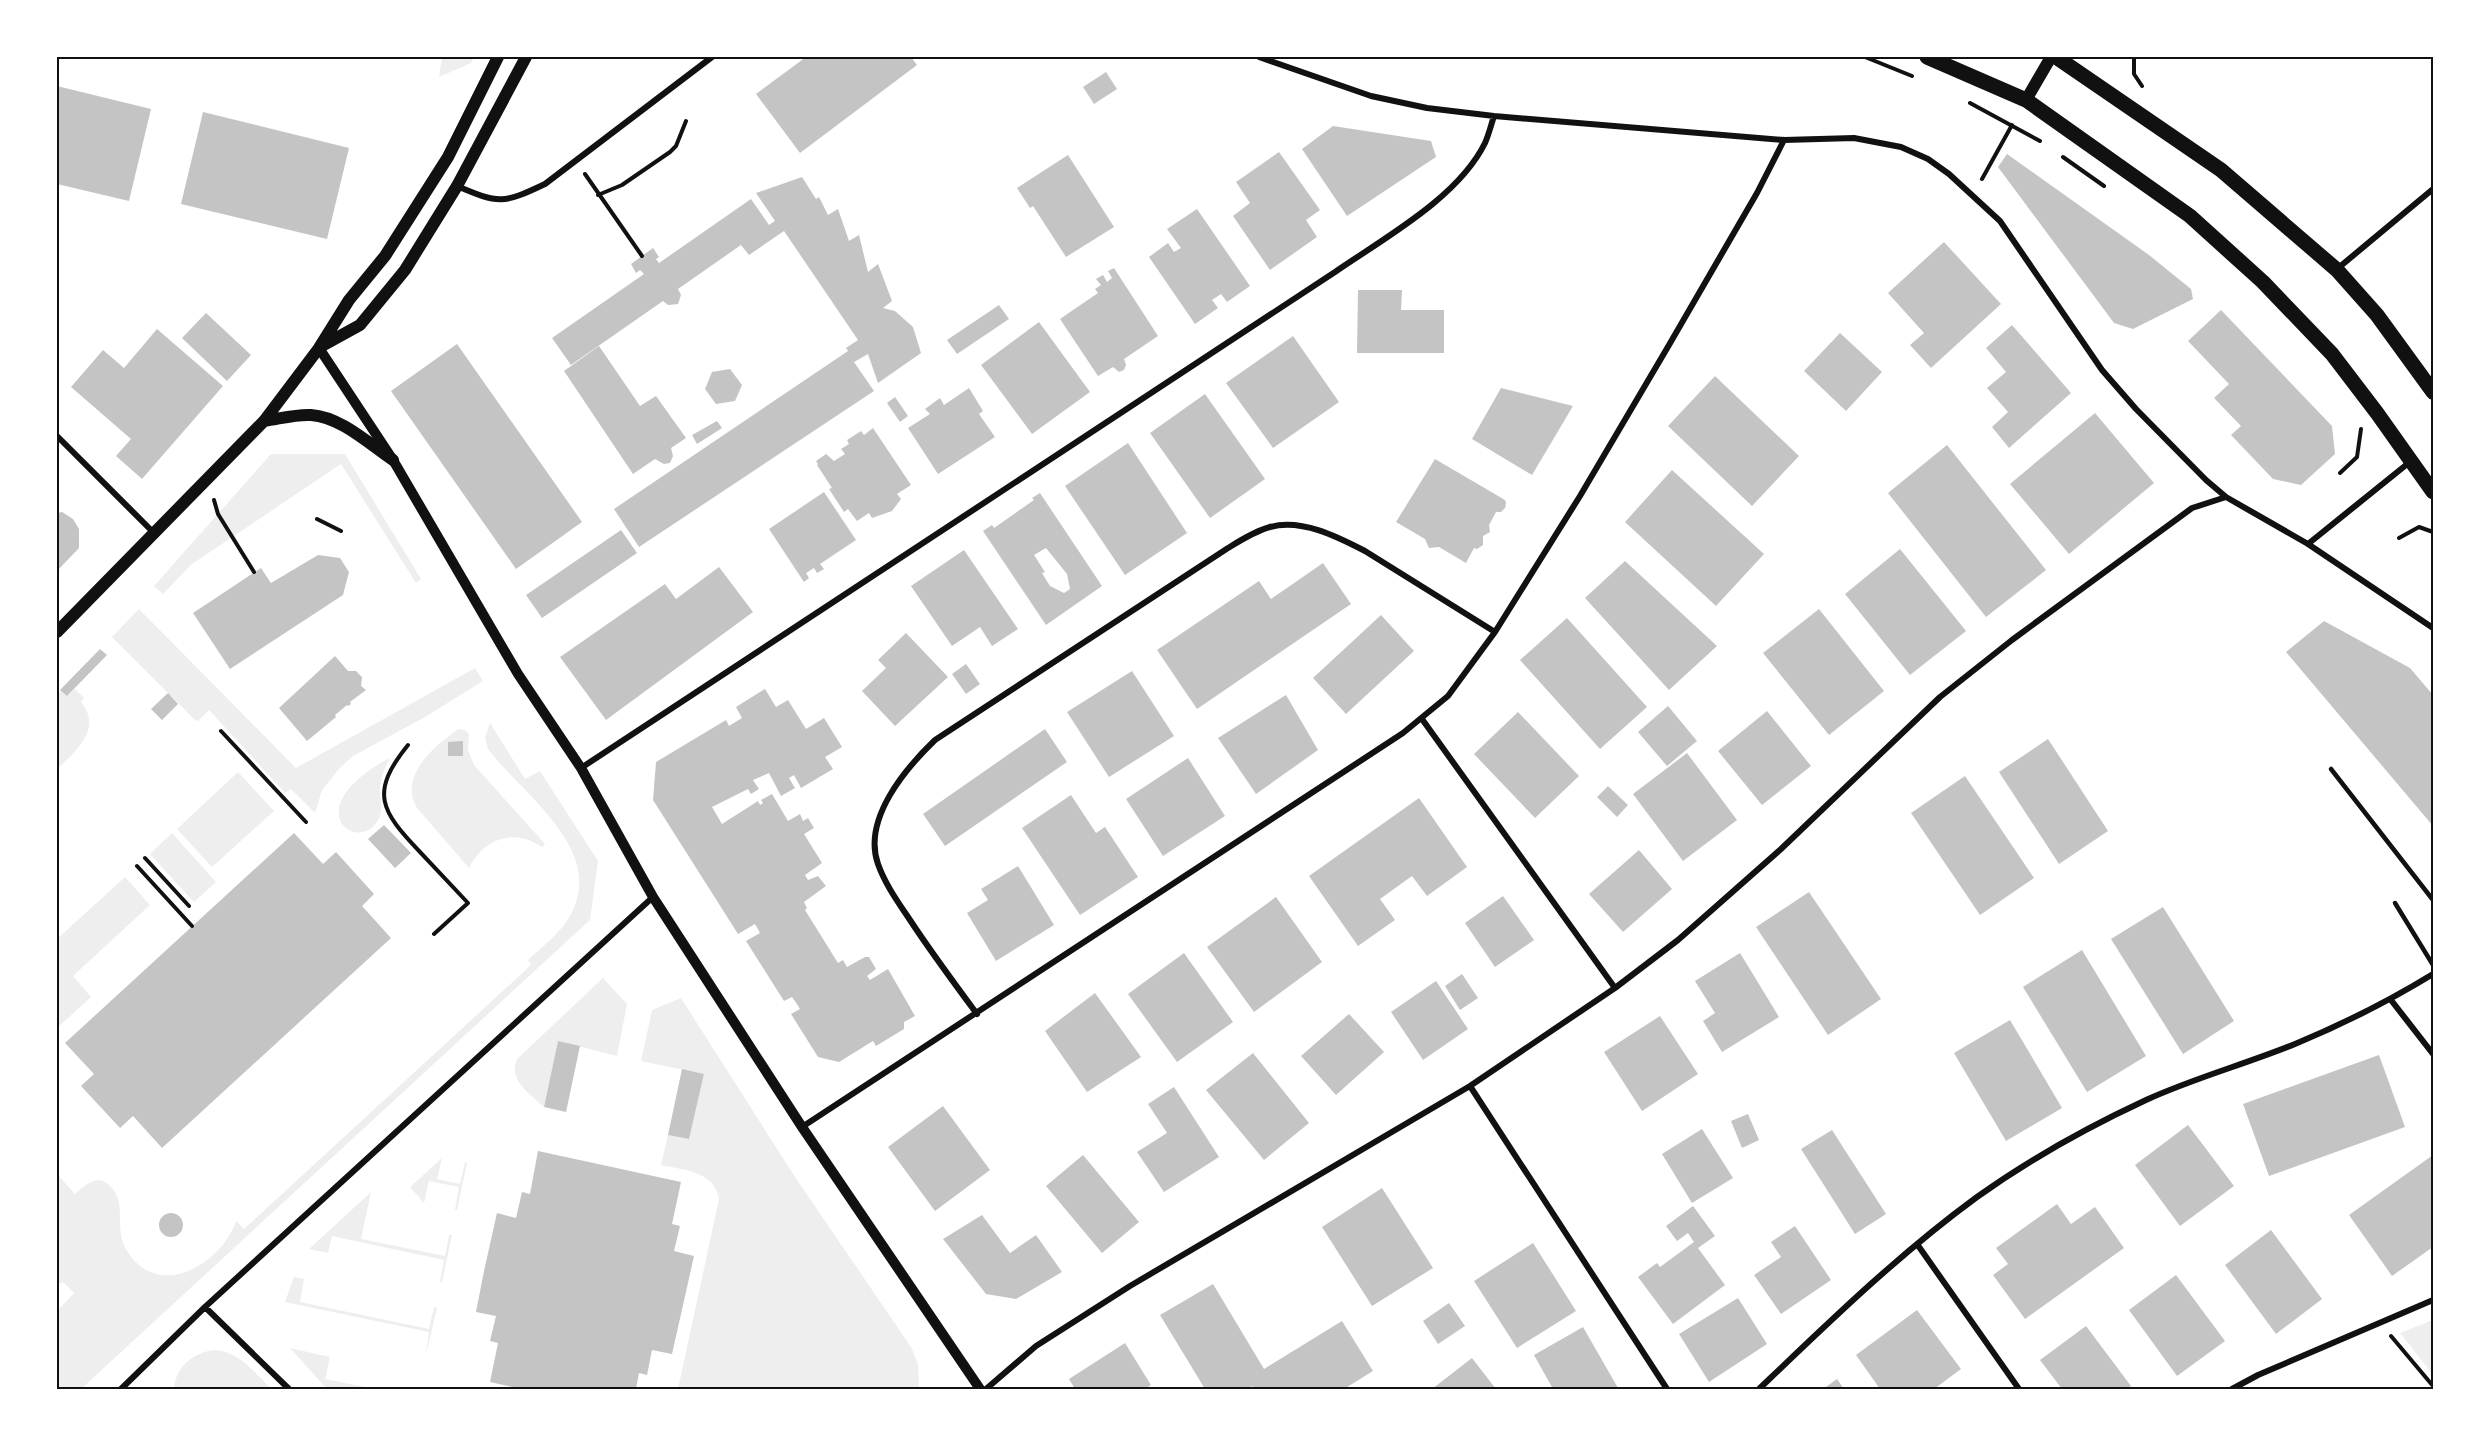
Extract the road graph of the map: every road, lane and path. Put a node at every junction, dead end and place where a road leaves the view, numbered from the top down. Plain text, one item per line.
1 (498, 57) edge
2 (526, 57) edge
3 (712, 57) edge
4 (1259, 57) edge
5 (1865, 57) edge
6 (1927, 57) edge
7 (2051, 57) edge
8 (2056, 57) edge
9 (2134, 57) edge
10 (1893, 68) dead end
11 (2144, 88) dead end
12 (2025, 100) junction
13 (1494, 116) junction
14 (686, 121) dead end
15 (1784, 140) junction
16 (2046, 144) dead end
17 (2060, 155) dead end
18 (578, 160) junction
19 (457, 186) junction
20 (2105, 187) dead end
21 (2433, 189) edge
22 (598, 195) junction
23 (1973, 196) junction
24 (642, 256) dead end
25 (2337, 270) junction
26 (319, 348) junction
27 (2433, 392) edge
28 (264, 421) junction
29 (2361, 427) dead end
30 (57, 436) edge
31 (393, 460) junction
32 (2411, 461) junction
33 (2340, 473) dead end
34 (208, 479) junction
35 (2433, 492) edge
36 (2226, 498) junction
37 (317, 519) dead end
38 (341, 531) dead end
39 (2433, 532) edge
40 (155, 533) junction
41 (2399, 538) dead end
42 (2308, 544) junction
43 (254, 573) dead end
44 (2433, 628) edge
45 (57, 632) edge
46 (1495, 632) junction
47 (1422, 719) junction
48 (221, 731) dead end
49 (408, 745) dead end
50 (581, 768) junction
51 (2331, 769) dead end
52 (306, 822) dead end
53 (145, 858) dead end
54 (137, 866) dead end
55 (653, 897) junction
56 (2433, 900) edge
57 (2395, 903) dead end
58 (189, 906) dead end
59 (192, 926) dead end
60 (434, 934) dead end
61 (2433, 965) edge
62 (2433, 974) edge
63 (1615, 988) junction
64 (2391, 999) junction
65 (977, 1014) junction
66 (2433, 1054) edge
67 (1470, 1086) junction
68 (802, 1127) junction
69 (1917, 1244) junction
70 (2433, 1300) edge
71 (205, 1307) junction
72 (2380, 1322) junction
73 (2433, 1386) edge
74 (121, 1389) edge
75 (289, 1389) edge
76 (980, 1389) edge
77 (986, 1389) edge
78 (1666, 1389) edge
79 (1760, 1389) edge
80 (2019, 1389) edge
81 (2232, 1389) edge

1 - 26 main road
2 - 19 main road
3 - 18 street
4 - 13 street
5 - 10 path
6 - 12 main road
7 - 12 main road
8 - 25 main road
9 - 11 path
12 - 32 main road
13 - 15 street
13 - 50 street
14 - 22 path
15 - 23 street
15 - 46 street
16 - 23 path
17 - 20 path
18 - 19 street
18 - 22 path
19 - 26 main road
21 - 25 street
22 - 24 path
23 - 36 street
25 - 27 main road
26 - 28 main road
26 - 31 street
28 - 31 main road
28 - 34 main road
29 - 33 path
30 - 40 street
31 - 50 street
32 - 35 main road
32 - 42 street
34 - 40 main road
34 - 43 path
36 - 42 street
36 - 63 street
37 - 38 path
39 - 41 path
40 - 45 main road
42 - 44 street
46 - 47 street
46 - 65 street
47 - 63 street
47 - 65 street
48 - 52 path
49 - 60 path
50 - 55 street
51 - 56 lane
53 - 58 path
54 - 59 path
55 - 68 street
55 - 71 street
57 - 61 lane
62 - 64 street
63 - 67 street
64 - 66 street
64 - 69 street
65 - 68 street
67 - 77 street
67 - 78 street
68 - 76 street
69 - 79 street
69 - 80 street
70 - 72 street
71 - 74 street
71 - 75 street
72 - 73 path
72 - 81 street

